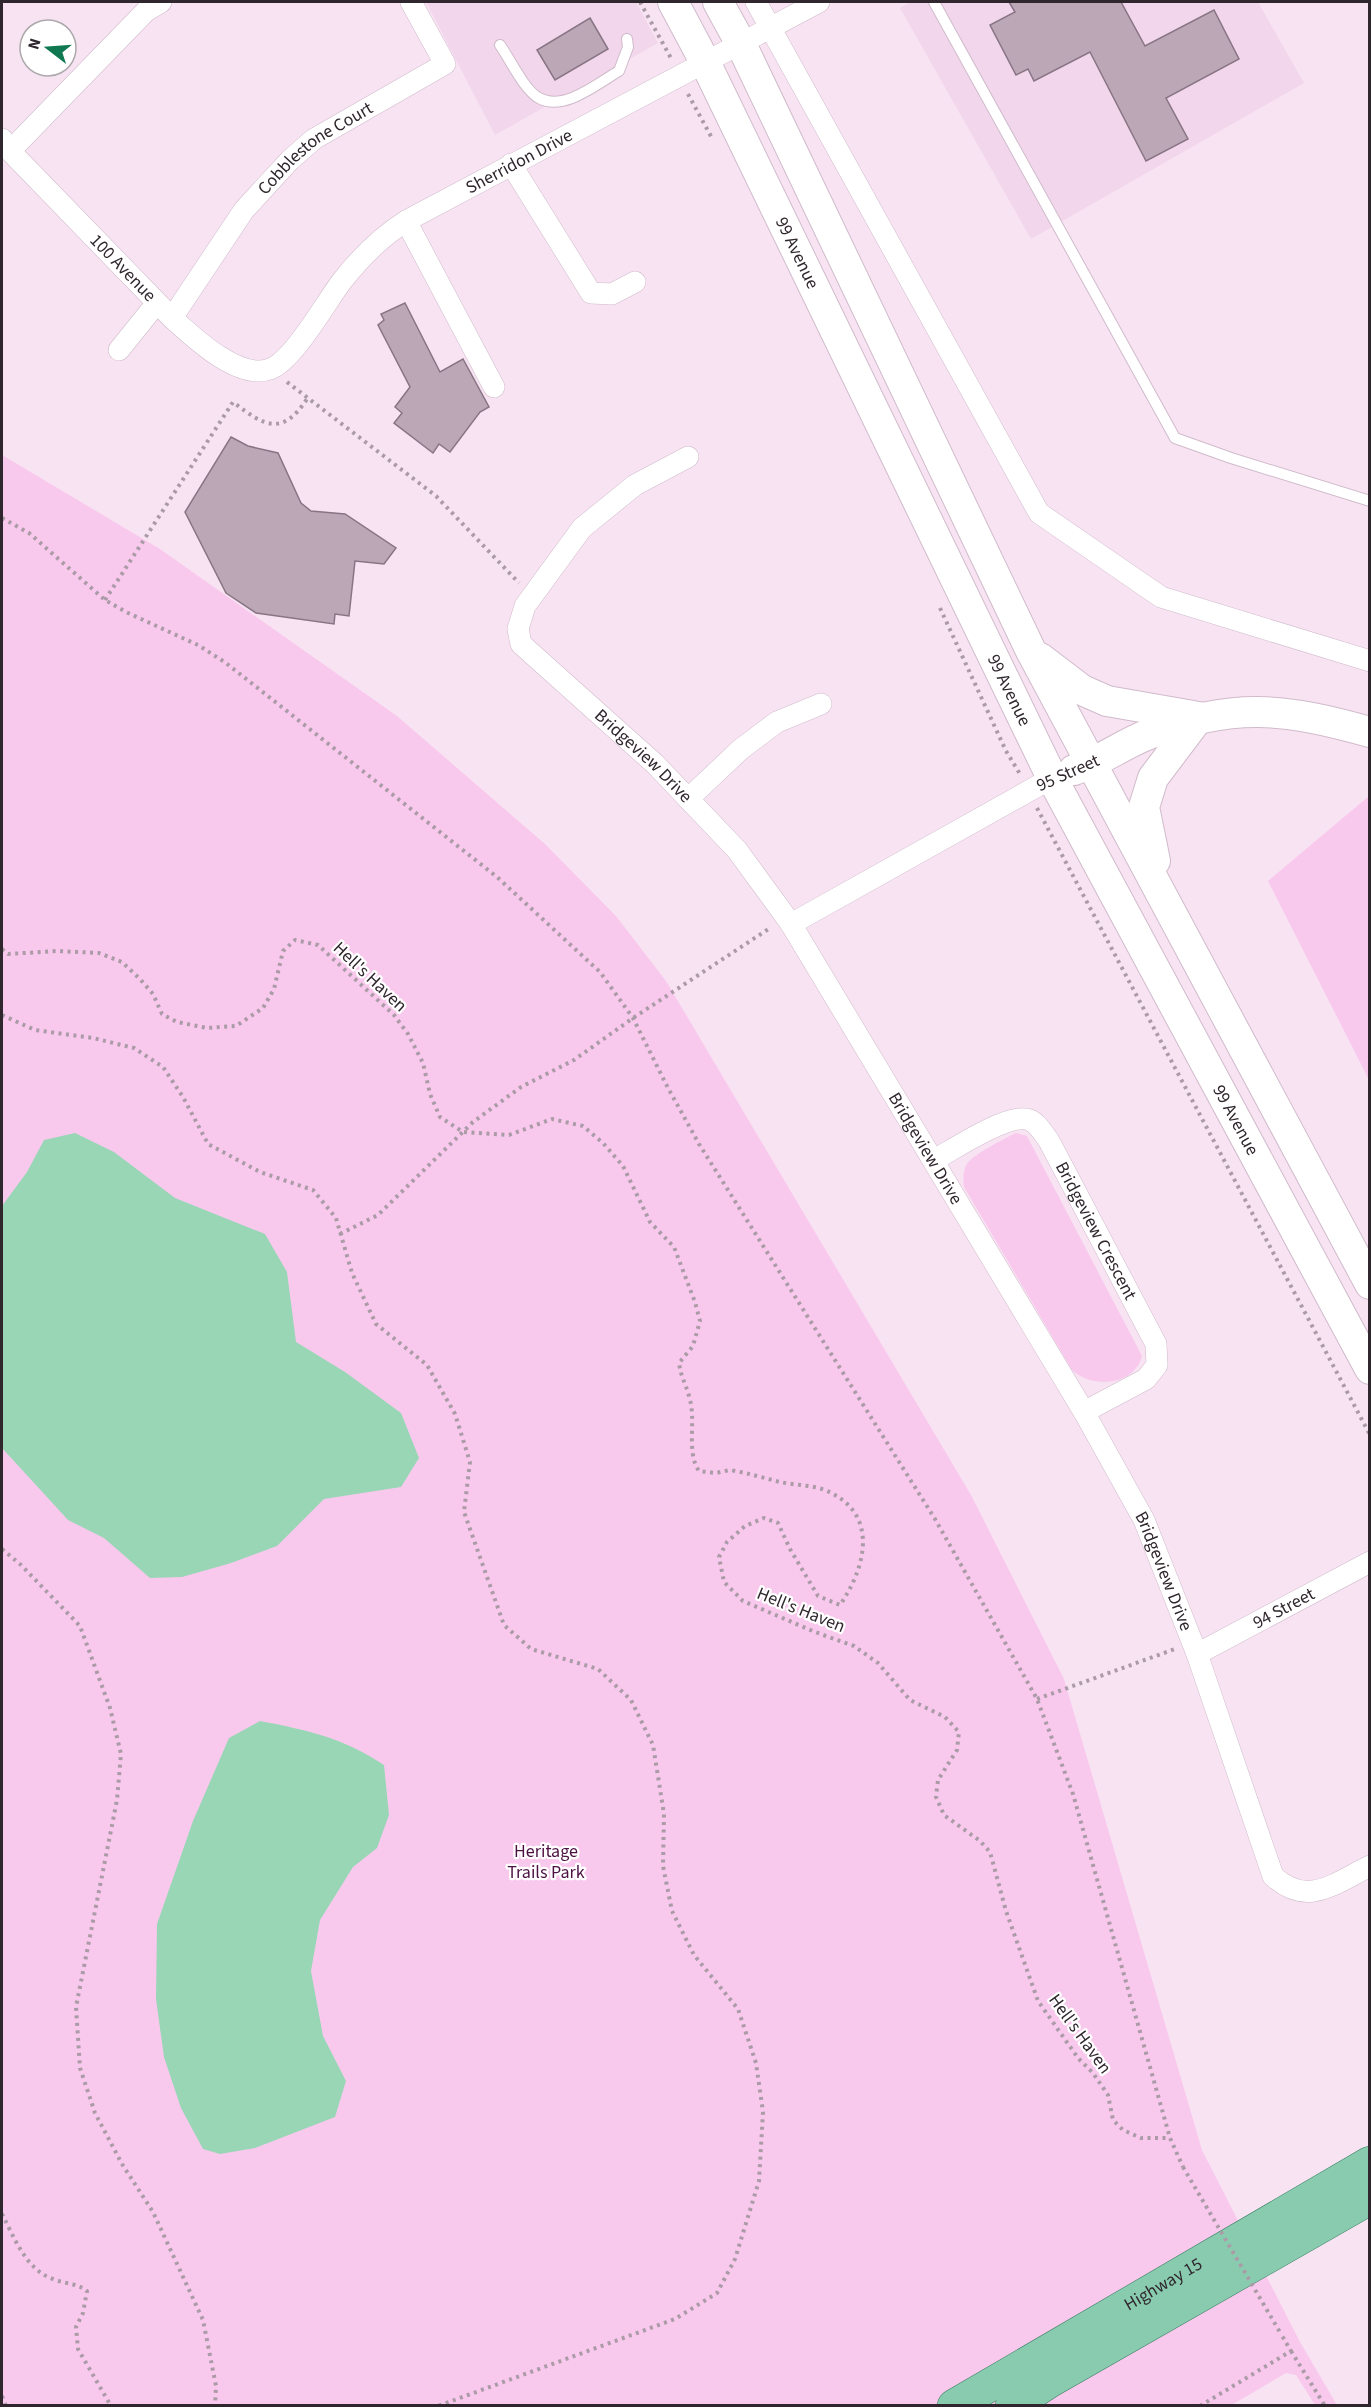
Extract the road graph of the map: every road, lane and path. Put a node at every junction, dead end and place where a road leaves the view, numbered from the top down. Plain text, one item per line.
1 (161, 2) edge
2 (411, 2) edge
3 (640, 2) edge
4 (673, 2) edge
5 (718, 2) edge
6 (756, 2) edge
7 (819, 2) edge
8 (934, 2) edge
9 (770, 28) junction
10 (627, 39) dead end
11 (741, 44) junction
12 (500, 45) dead end
13 (667, 51) dead end
14 (705, 62) junction
15 (6, 145) edge
16 (511, 164) junction
17 (406, 221) junction
18 (635, 282) dead end
19 (156, 304) junction
20 (172, 318) junction
21 (119, 350) dead end
22 (266, 370) junction
23 (494, 387) dead end
24 (307, 399) junction
25 (688, 457) dead end
26 (1370, 501) edge
27 (2, 519) edge
28 (534, 595) junction
29 (105, 600) junction
30 (1031, 651) junction
31 (1370, 662) edge
32 (821, 704) dead end
33 (1199, 717) junction
34 (1370, 732) edge
35 (1092, 764) junction
36 (1052, 778) junction
37 (688, 799) junction
38 (1045, 825) dead end
39 (1161, 891) junction
40 (788, 920) junction
41 (2, 949) edge
42 (2, 1015) edge
43 (633, 1018) junction
44 (463, 1132) junction
45 (934, 1160) junction
46 (340, 1234) junction
47 (1370, 1284) edge
48 (1370, 1369) edge
49 (1084, 1412) junction
50 (1370, 1435) edge
51 (2, 1549) edge
52 (1370, 1562) edge
53 (1195, 1649) junction
54 (1037, 1699) junction
55 (1370, 1866) edge
56 (1170, 2138) junction
57 (1370, 2163) edge
58 (1370, 2198) edge
59 (2, 2214) edge
60 (1291, 2351) junction
61 (2, 2396) edge
62 (6, 2406) edge
63 (111, 2406) edge
64 (215, 2406) edge
65 (438, 2406) edge
66 (954, 2406) edge
67 (1012, 2406) edge
68 (1200, 2406) edge
69 (1325, 2406) edge

1 - 15 street
2 - 20 street, Cobblestone Court
3 - 13 path
4 - 14 main road, 99 Avenue
5 - 11 main road, 99 Avenue
6 - 9 street
7 - 9 street, Sherridon Drive
8 - 26 lane
9 - 11 street, Sherridon Drive
9 - 31 street
10 - 12 lane
11 - 14 street, Sherridon Drive
11 - 30 main road, 99 Avenue
14 - 16 street, Sherridon Drive
14 - 36 main road, 99 Avenue
15 - 19 street, 100 Avenue
16 - 17 street, Sherridon Drive
16 - 18 street
17 - 22 street, Sherridon Drive
17 - 23 street
19 - 20 street, 100 Avenue
19 - 21 street
20 - 22 street, 100 Avenue
22 - 24 path
24 - 28 path
24 - 29 path
25 - 28 street, Bridgeview Drive
27 - 29 path
28 - 37 street, Bridgeview Drive
29 - 43 path
30 - 33 main road
30 - 35 main road, 99 Avenue
32 - 37 street
33 - 34 main road, 95 Street
33 - 35 main road, 95 Street
33 - 39 main road
35 - 36 main road, 95 Street
35 - 39 main road, 99 Avenue
36 - 40 street, 95 Street
36 - 48 main road, 99 Avenue
37 - 40 street, Bridgeview Drive
38 - 50 path
39 - 47 main road, 99 Avenue
40 - 43 path
40 - 45 street, Bridgeview Drive
41 - 44 path, Hell's Haven
42 - 46 path
43 - 44 path
43 - 54 path
44 - 46 path
44 - 56 path, Hell's Haven
45 - 49 street, Bridgeview Drive
45 - 49 street, Bridgeview Crescent
46 - 65 path
49 - 53 street, Bridgeview Drive
51 - 64 path
52 - 53 street, 94 Street
53 - 54 path
53 - 55 street, Bridgeview Drive
54 - 56 path
56 - 60 path, bridge
57 - 66 main road, Highway 15
58 - 67 main road, Highway 15
59 - 63 path
60 - 68 path
60 - 69 path
61 - 62 path

